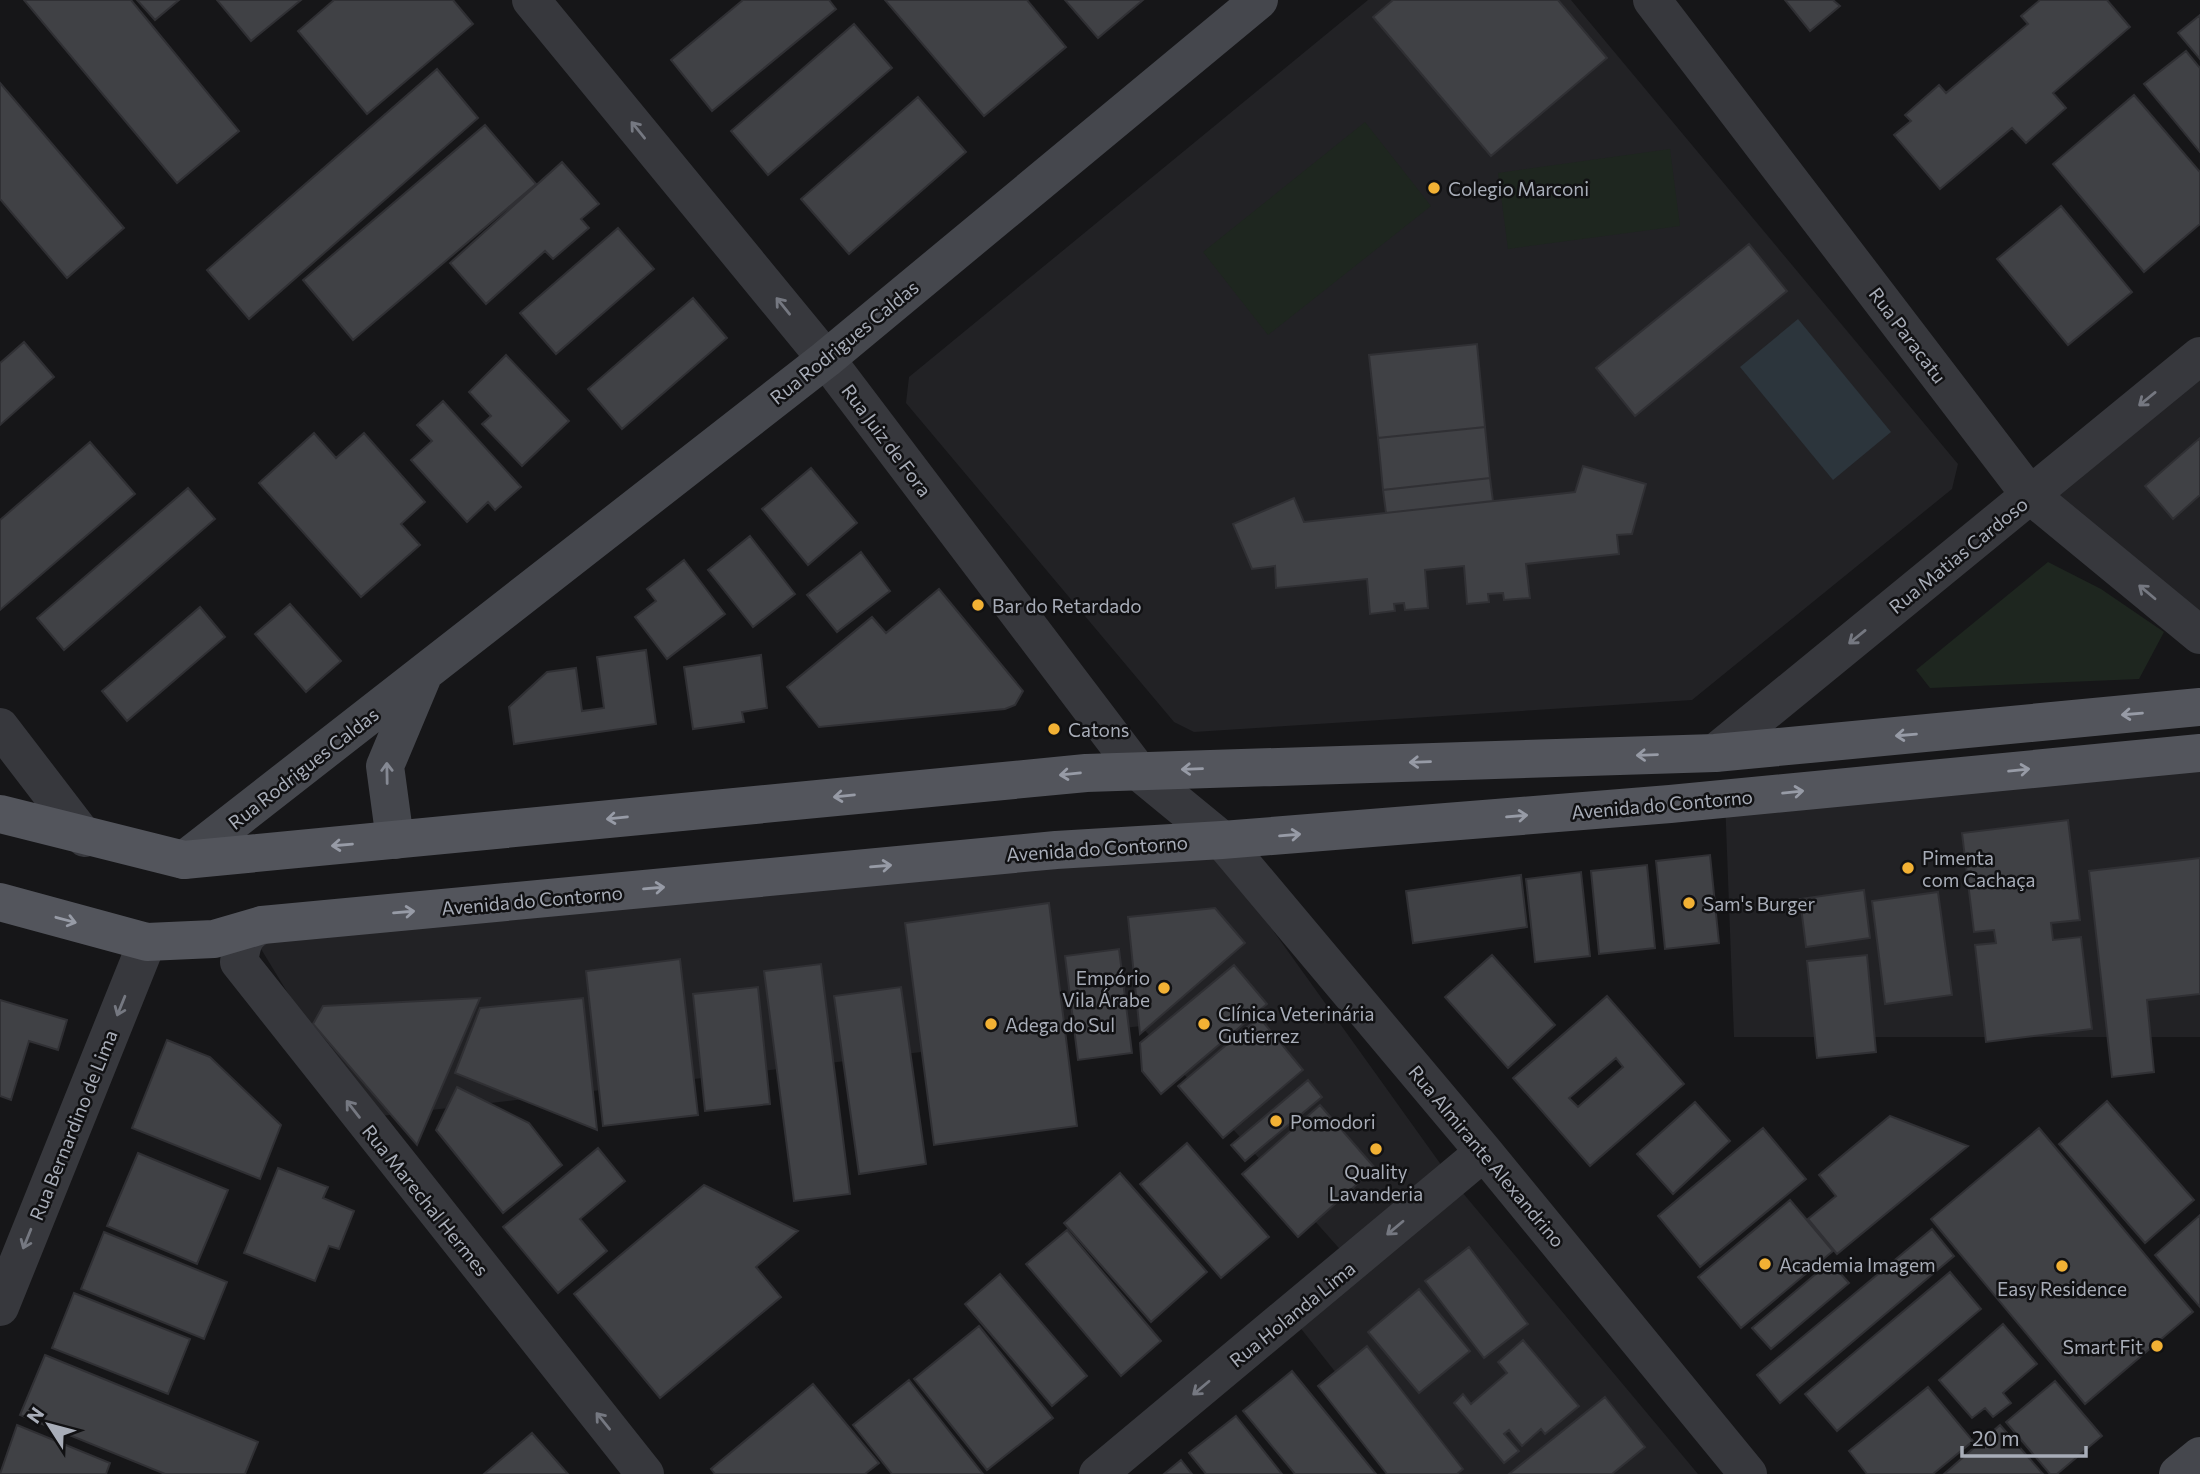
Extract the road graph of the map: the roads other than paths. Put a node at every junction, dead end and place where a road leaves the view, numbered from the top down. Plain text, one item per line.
1 (531, 0) edge
2 (1259, 0) edge
3 (1652, 0) edge
4 (2200, 356) edge
5 (826, 359) junction
6 (2030, 495) junction
7 (2200, 635) edge
8 (422, 676) junction
9 (2200, 707) edge
10 (0, 727) edge
11 (1715, 753) junction
12 (2200, 753) edge
13 (1139, 771) junction
14 (0, 814) edge
15 (85, 838) junction
16 (395, 840) junction
17 (1222, 840) junction
18 (184, 860) junction
19 (0, 902) edge
20 (262, 925) junction
21 (147, 942) junction
22 (1484, 1152) junction
23 (0, 1307) edge
24 (645, 1474) edge
25 (1098, 1474) edge
26 (1748, 1474) edge

5 -> 1 street, Rua Juiz de Fora
2 - 5 street, Rua Rodrigues Caldas
3 - 6 street, Rua Paracatu
4 -> 6 street, Rua Matias Cardoso
5 - 8 street, Rua Rodrigues Caldas
5 - 13 street, Rua Juiz de Fora
7 -> 6 street, Rua Paracatu
6 -> 11 street, Rua Matias Cardoso
16 -> 8 street, Rua Rodrigues Caldas
8 - 18 street, Rua Rodrigues Caldas
9 -> 11 main road
10 - 15 street
11 -> 13 main road
17 -> 12 main road, Avenida do Contorno
13 -> 16 main road
13 - 17 street, Rua Juiz de Fora
14 - 15 main road
15 - 18 main road
16 -> 18 main road
20 -> 17 main road, Avenida do Contorno
17 - 22 street, Rua Almirante Alexandrino
19 -> 21 main road, Avenida do Contorno
20 - 21 main road, Avenida do Contorno
24 -> 20 street, Rua Marechal Hermes
21 -> 23 street, Rua Bernardino de Lima
22 -> 25 street, Rua Holanda Lima
22 - 26 street, Rua Almirante Alexandrino

